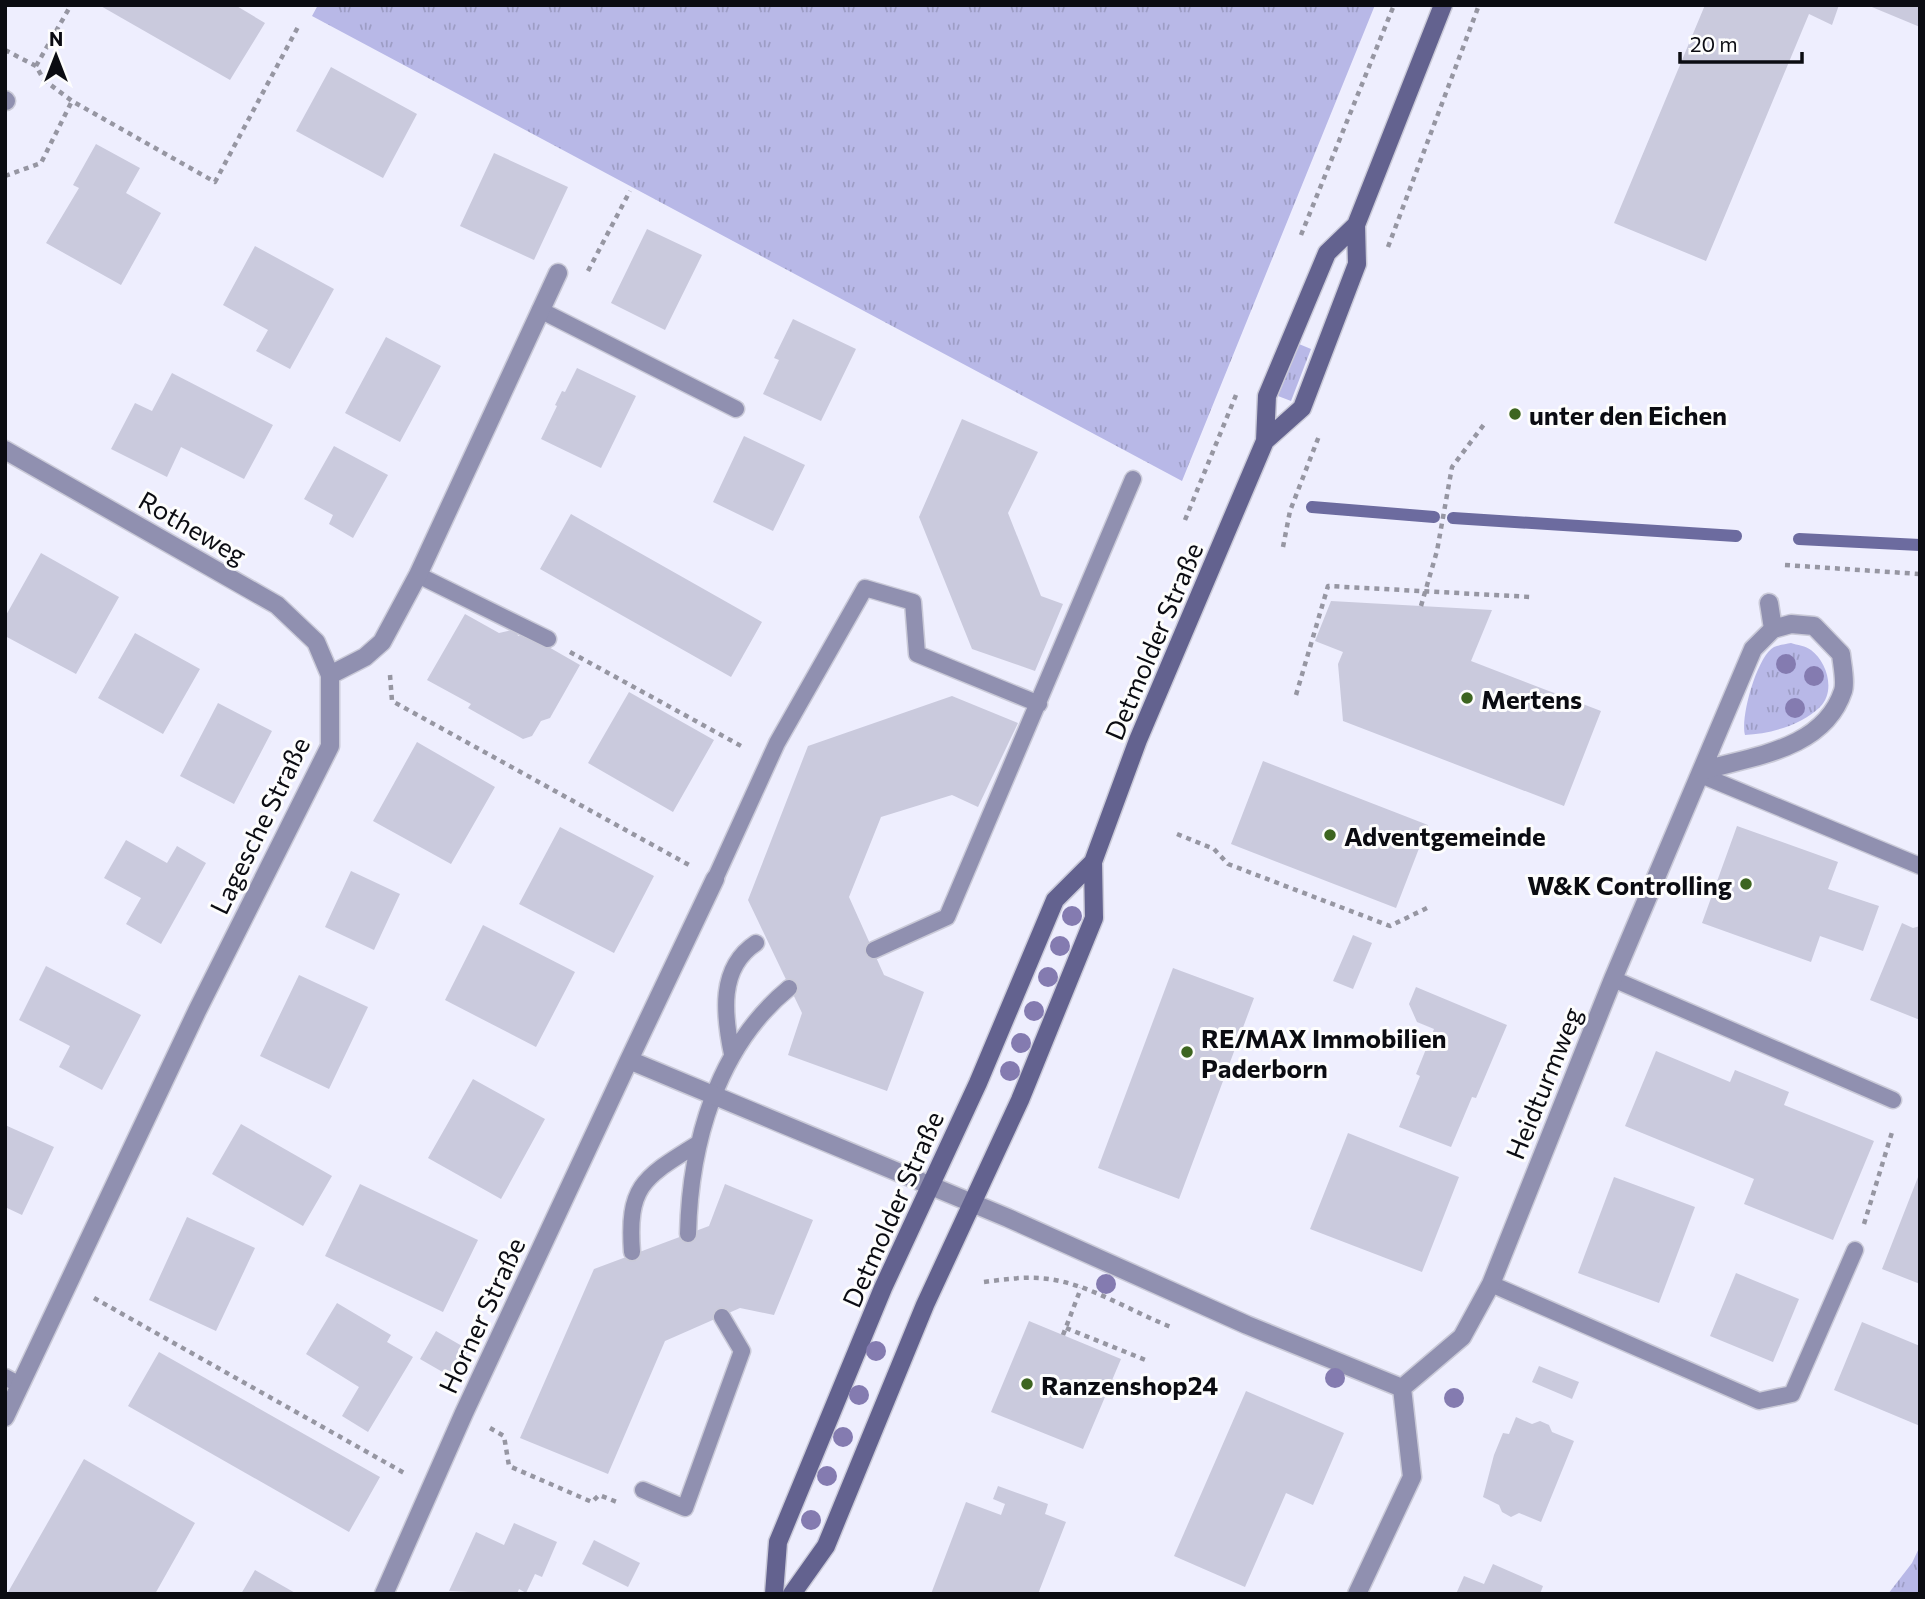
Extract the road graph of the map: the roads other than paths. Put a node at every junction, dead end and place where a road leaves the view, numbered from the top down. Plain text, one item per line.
1 (1443, 5) edge
2 (1356, 225) junction
3 (558, 273) dead end
4 (540, 310) junction
5 (736, 409) dead end
6 (1265, 441) junction
7 (5, 450) edge
8 (1133, 479) dead end
9 (418, 575) junction
10 (1769, 603) dead end
11 (1773, 629) junction
12 (548, 639) road end
13 (330, 675) junction
14 (1039, 704) junction
15 (1702, 773) junction
16 (1093, 862) junction
17 (1920, 866) edge
18 (715, 879) joint
19 (756, 943) dead end
20 (874, 950) dead end
21 (1613, 979) junction
22 (789, 988) dead end
23 (732, 1054) junction
24 (629, 1060) junction
25 (713, 1097) junction
26 (1894, 1101) road end
27 (699, 1143) junction
28 (930, 1186) junction
29 (973, 1203) junction
30 (688, 1234) dead end
31 (1855, 1250) road end
32 (632, 1252) dead end
33 (1491, 1284) junction
34 (722, 1317) dead end
35 (13, 1381) edge
36 (1402, 1388) junction
37 (5, 1417) edge
38 (643, 1490) dead end
39 (384, 1594) edge
40 (774, 1594) edge
41 (792, 1594) edge
42 (1357, 1594) edge

1 - 2 main road, Detmolder Straße
2 - 6 main road, Detmolder Straße
2 - 6 main road, Detmolder Straße
3 - 4 street
4 - 5 lane
4 - 9 street
6 - 16 main road, Detmolder Straße
7 - 13 street, Rotheweg
8 - 14 lane
9 - 12 lane
9 - 13 street
10 - 11 street
11 - 15 street, Heidturmweg
11 - 15 street
13 - 35 street, Lagesche Straße
14 - 18 lane
14 - 20 lane
15 - 17 lane
15 - 21 street, Heidturmweg
16 - 28 main road, Detmolder Straße
16 - 29 main road, Detmolder Straße
18 - 24 street, Horner Straße
19 - 23 lane
21 - 26 lane
21 - 33 street, Heidturmweg
22 - 23 lane
23 - 25 lane
24 - 25 street
24 - 39 street, Horner Straße
25 - 27 lane
25 - 28 street
27 - 30 lane
27 - 32 lane
28 - 29 street
28 - 40 main road, Detmolder Straße
29 - 36 street
29 - 41 main road, Detmolder Straße
31 - 33 lane
33 - 36 street, Heidturmweg
34 - 38 lane
35 - 37 street, Lagesche Straße
36 - 42 street

